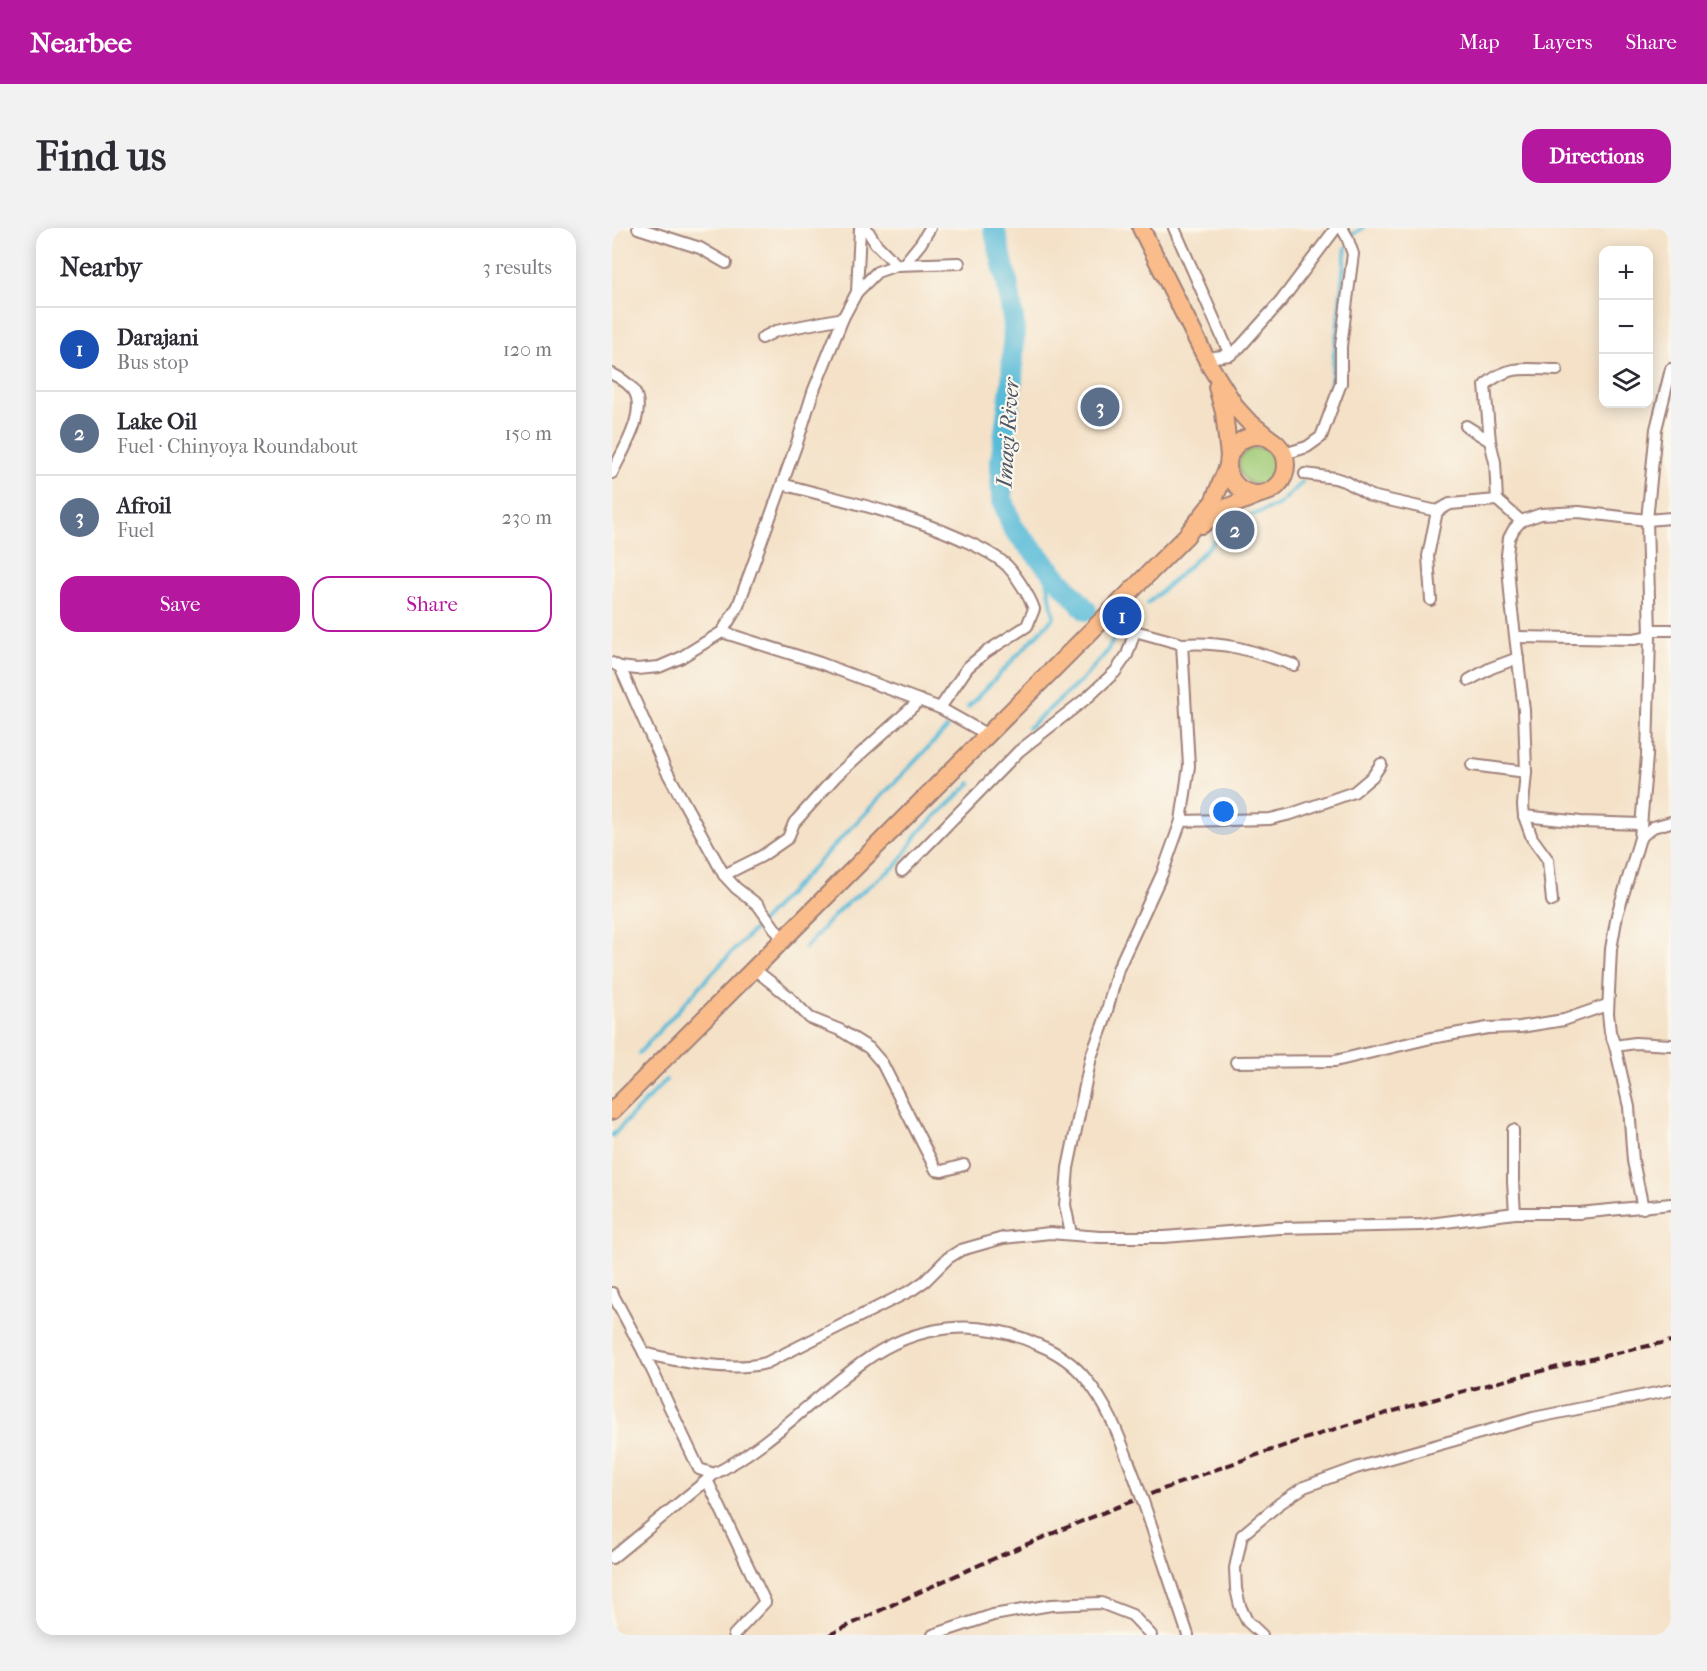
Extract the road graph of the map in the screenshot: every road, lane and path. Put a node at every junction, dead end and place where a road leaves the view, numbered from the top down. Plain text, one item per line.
1 (638, 228) edge
2 (861, 228) edge
3 (866, 228) edge
4 (930, 228) edge
5 (1141, 228) edge
6 (1174, 228) edge
7 (1334, 229) edge
8 (726, 263) dead end
9 (959, 263) dead end
10 (900, 264) junction
11 (857, 292) junction
12 (843, 318) junction
13 (762, 338) dead end
14 (1230, 355) junction
15 (1208, 362) junction
16 (1671, 369) edge
17 (1557, 370) dead end
18 (612, 374) edge
19 (1466, 426) dead end
20 (1490, 441) junction
21 (1279, 448) junction
22 (1229, 461) junction
23 (612, 473) edge
24 (1305, 474) dead end
25 (782, 484) junction
26 (1260, 494) junction
27 (1497, 500) junction
28 (1437, 511) junction
29 (1671, 518) edge
30 (1647, 520) junction
31 (1521, 521) junction
32 (1186, 536) junction
33 (1431, 600) dead end
34 (1113, 610) junction
35 (1671, 630) edge
36 (1135, 631) junction
37 (722, 632) junction
38 (1650, 633) junction
39 (1516, 637) junction
40 (1182, 644) junction
41 (1518, 658) junction
42 (616, 665) edge
43 (1294, 665) dead end
44 (1469, 680) dead end
45 (920, 700) junction
46 (940, 708) junction
47 (988, 735) junction
48 (1381, 764) dead end
49 (1472, 765) dead end
50 (1526, 772) junction
51 (1524, 816) junction
52 (1181, 821) junction
53 (1671, 822) edge
54 (1641, 824) junction
55 (1640, 838) junction
56 (902, 871) dead end
57 (724, 875) junction
58 (1552, 901) dead end
59 (783, 940) junction
60 (754, 969) junction
61 (1607, 1005) junction
62 (1671, 1045) edge
63 (1615, 1046) junction
64 (1236, 1062) dead end
65 (612, 1112) edge
66 (1513, 1130) dead end
67 (964, 1165) dead end
68 (1671, 1204) edge
69 (1643, 1208) junction
70 (1515, 1213) junction
71 (1071, 1234) junction
72 (612, 1293) edge
73 (644, 1353) junction
74 (1671, 1390) edge
75 (710, 1477) junction
76 (613, 1556) edge
77 (734, 1635) edge
78 (933, 1635) edge
79 (1151, 1635) edge
80 (1188, 1635) edge
81 (1262, 1635) edge

1 - 8 street
2 - 11 street
3 - 10 street
4 - 10 street
5 - 15 highway
6 - 14 street
7 - 14 street
7 - 21 street
9 - 10 street
10 - 11 street
11 - 12 street
12 - 13 street
12 - 25 street
14 - 15 street
15 - 21 highway
15 - 22 highway
16 - 30 street
17 - 20 street
18 - 23 street
19 - 20 street
20 - 27 street
21 - 22 highway
21 - 26 highway
22 - 26 highway
22 - 32 highway
24 - 28 street
25 - 37 street
25 - 46 street
26 - 32 highway
27 - 28 street
27 - 31 street
28 - 33 street
29 - 30 street
30 - 31 street
30 - 38 street
31 - 39 street
32 - 34 highway
34 - 36 street
34 - 47 highway
35 - 38 street
36 - 40 street
36 - 56 street
37 - 42 street
37 - 45 street
38 - 39 street
38 - 54 street
39 - 41 street
40 - 43 street
40 - 52 street
41 - 44 street
41 - 50 street
42 - 57 street
45 - 46 street
45 - 57 street
46 - 47 street
47 - 59 highway
48 - 52 street
49 - 50 street
50 - 51 street
51 - 54 street
51 - 58 street
52 - 71 street
53 - 55 street
54 - 55 street
55 - 61 street
57 - 59 street
59 - 60 highway
60 - 65 highway
60 - 67 street
61 - 63 street
61 - 64 street
62 - 63 street
63 - 69 street
66 - 70 street
68 - 69 street
69 - 70 street
70 - 71 street
71 - 73 street
72 - 73 street
73 - 75 street
74 - 81 street
75 - 76 street
75 - 77 street
75 - 80 street, bridge
78 - 79 street

